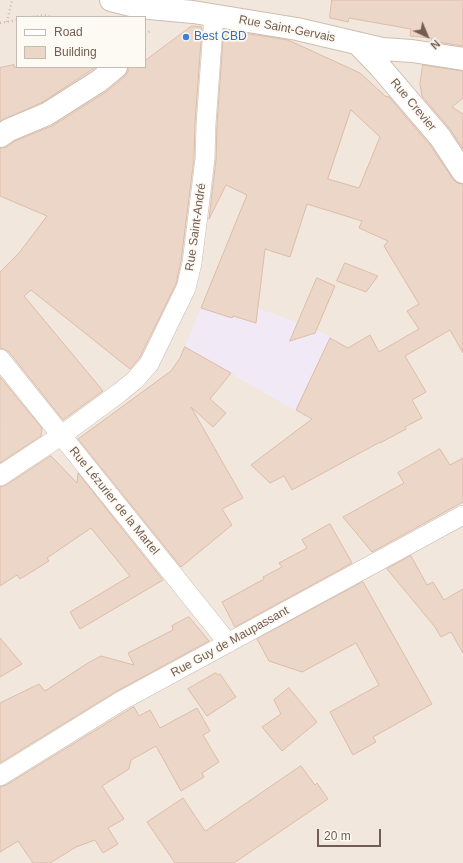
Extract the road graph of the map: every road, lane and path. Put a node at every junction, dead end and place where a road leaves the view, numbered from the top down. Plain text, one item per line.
1 (12, 0) edge
2 (111, 0) edge
3 (139, 8) edge
4 (214, 15) junction
5 (16, 20) edge
6 (7, 22) junction
7 (0, 23) edge
8 (357, 43) junction
9 (463, 58) edge
10 (115, 68) edge
11 (0, 136) edge
12 (463, 172) edge
13 (0, 359) edge
14 (62, 435) junction
15 (0, 476) edge
16 (463, 515) edge
17 (228, 643) junction
18 (0, 776) edge

1 - 6 path
2 - 3 street, Rue Saint-Gervais
3 - 4 street, Rue Saint-Gervais
4 - 8 street, Rue Saint-Gervais
4 - 14 street, Rue Saint-André
5 - 6 path
6 - 7 path
8 - 9 street, Rue Saint-Gervais
8 - 12 street, Rue Crevier
10 - 11 street
13 - 14 street, Rue Lézurier de la Martel
14 - 15 street, Rue Saint-André
14 - 17 street, Rue Lézurier de la Martel
16 - 17 street, Rue Guy de Maupassant
17 - 18 street, Rue Guy de Maupassant

